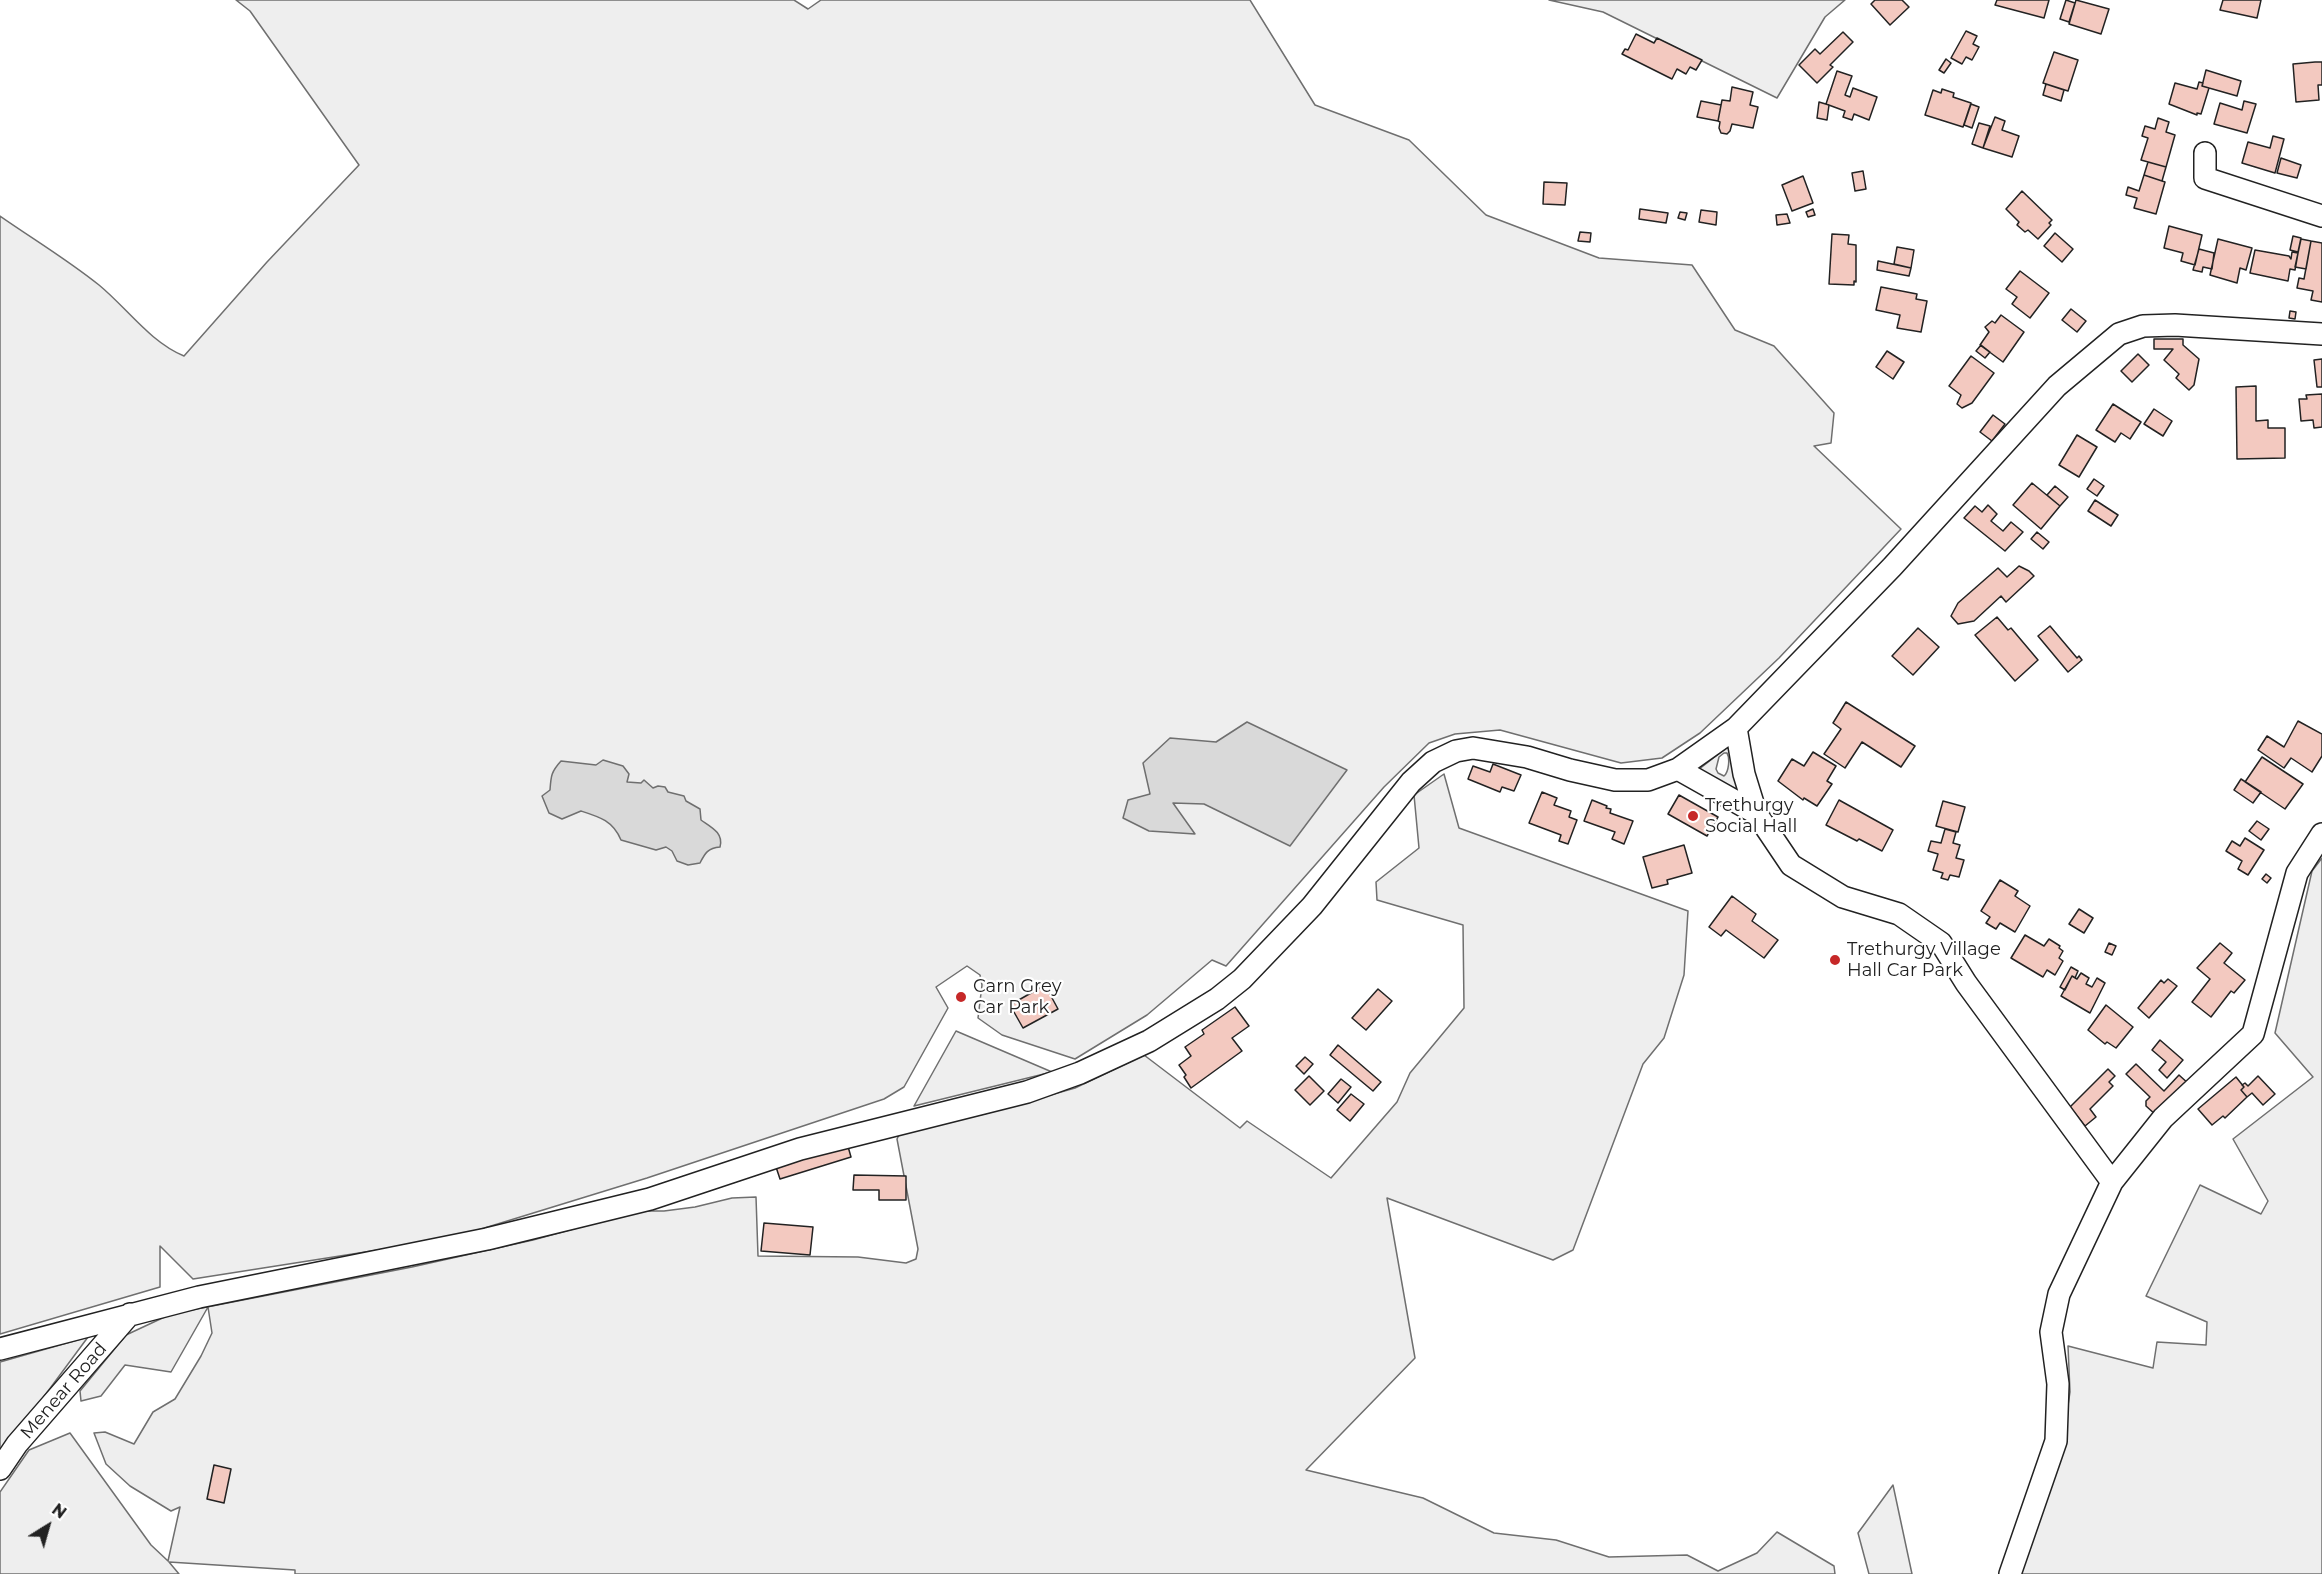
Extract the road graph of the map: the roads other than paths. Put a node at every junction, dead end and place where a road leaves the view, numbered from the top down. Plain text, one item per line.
1 (2205, 153) dead end
2 (2322, 216) edge
3 (2322, 334) edge
4 (1736, 728) junction
5 (1678, 769) junction
6 (1756, 813) junction
7 (2322, 834) edge
8 (2112, 1182) junction
9 (130, 1314) junction
10 (0, 1349) edge
11 (0, 1469) edge
12 (2010, 1574) edge

1 - 2 street
3 - 4 street
4 - 5 street
4 - 6 street
5 - 6 street
5 - 9 street
6 - 8 street
7 - 8 street
8 - 12 street
9 - 10 street
9 - 11 street, Menear Road

